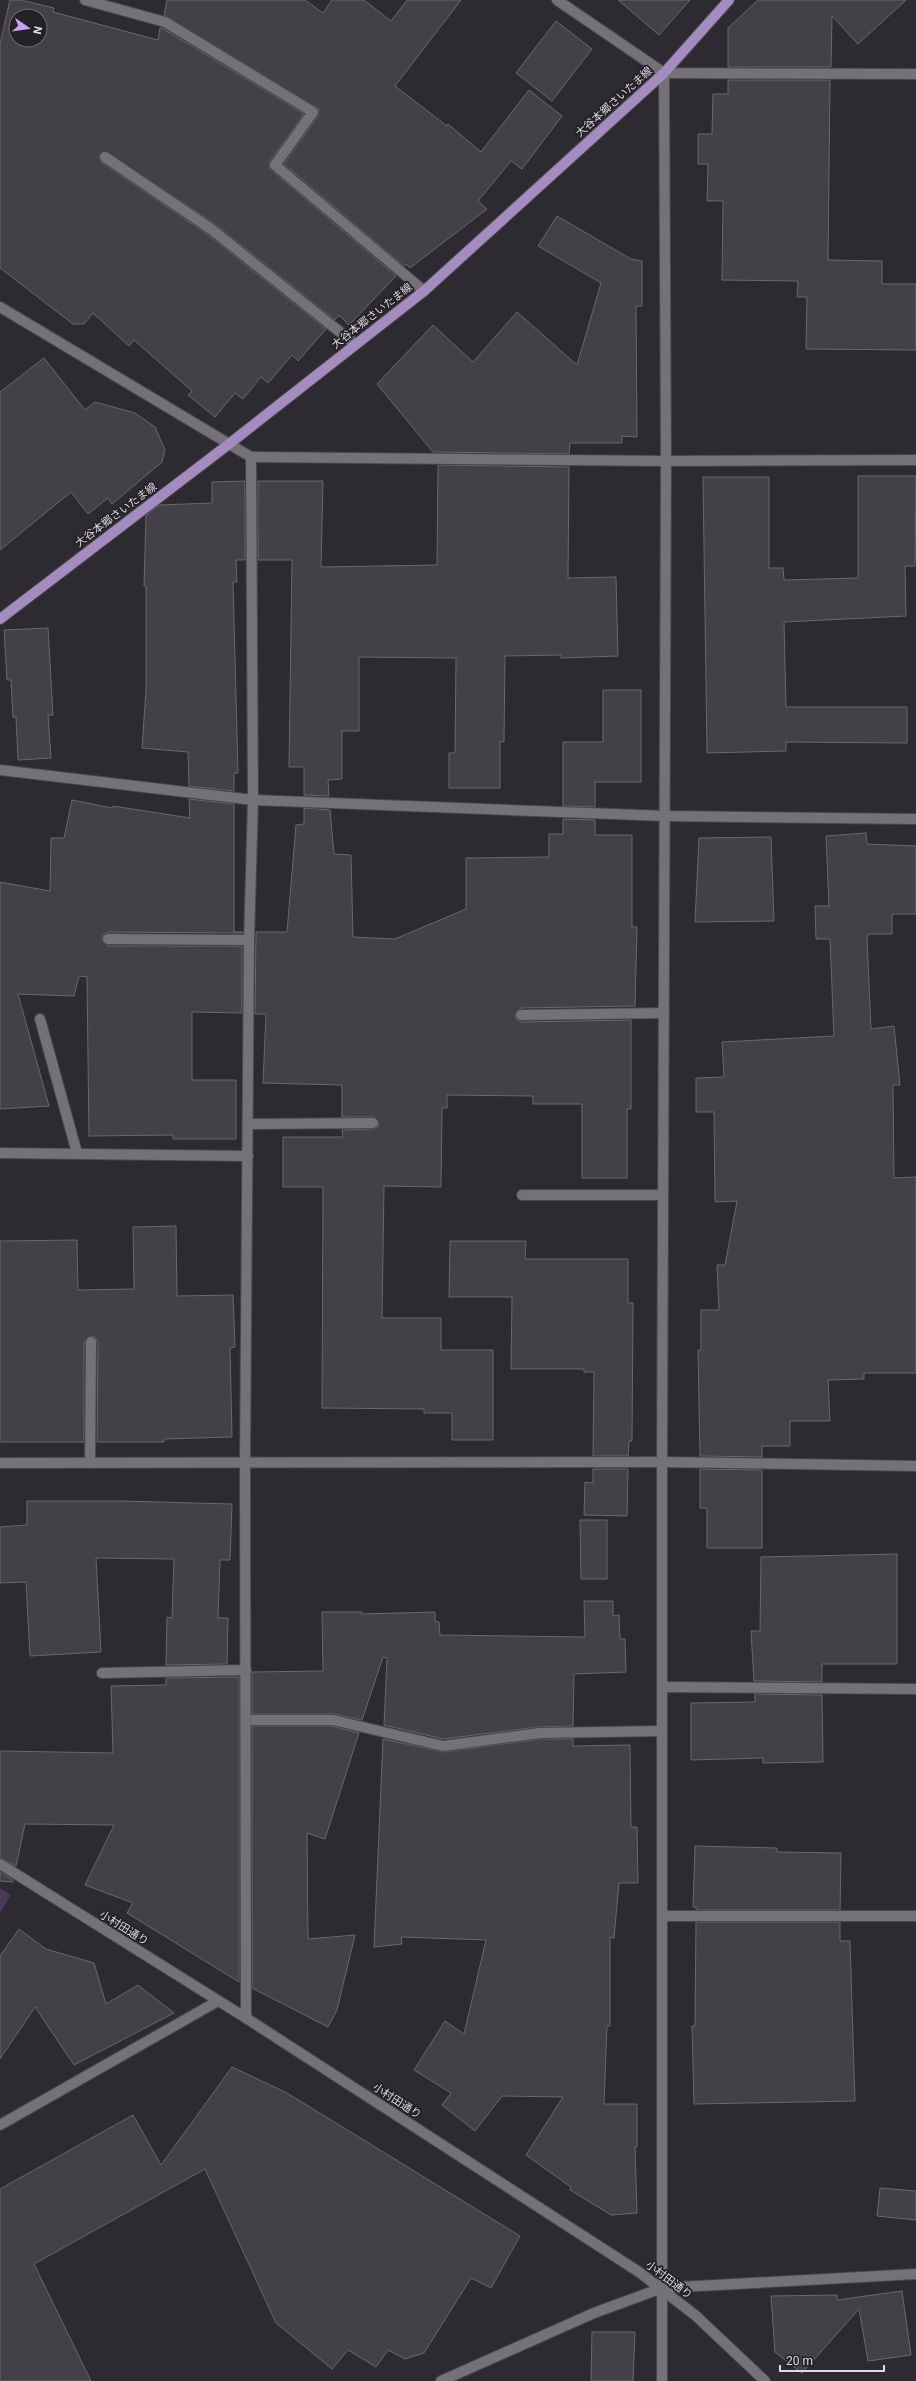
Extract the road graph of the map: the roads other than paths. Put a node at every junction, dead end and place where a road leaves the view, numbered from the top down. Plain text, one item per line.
1 (85, 0) edge
2 (557, 0) edge
3 (729, 0) edge
4 (664, 73) junction
5 (916, 74) edge
6 (105, 157) dead end
7 (424, 291) junction
8 (0, 307) edge
9 (356, 344) junction
10 (229, 444) junction
11 (251, 457) junction
12 (916, 460) edge
13 (666, 461) junction
14 (0, 619) edge
15 (0, 770) edge
16 (253, 800) junction
17 (665, 816) junction
18 (916, 819) edge
19 (108, 939) dead end
20 (249, 940) junction
21 (664, 1013) junction
22 (521, 1015) dead end
23 (40, 1019) dead end
24 (373, 1123) dead end
25 (248, 1124) junction
26 (0, 1152) edge
27 (77, 1153) junction
28 (248, 1156) junction
29 (522, 1195) dead end
30 (663, 1195) junction
31 (91, 1342) dead end
32 (245, 1461) junction
33 (90, 1462) junction
34 (662, 1462) junction
35 (0, 1463) edge
36 (916, 1466) edge
37 (246, 1670) junction
38 (102, 1673) dead end
39 (662, 1687) junction
40 (916, 1689) edge
41 (246, 1720) junction
42 (662, 1731) junction
43 (0, 1864) edge
44 (662, 1916) junction
45 (916, 1916) edge
46 (218, 2001) junction
47 (246, 2018) junction
48 (0, 2125) edge
49 (916, 2274) edge
50 (662, 2288) junction
51 (441, 2381) edge
52 (662, 2381) edge
53 (765, 2381) edge

1 - 7 street
2 - 4 street
3 - 4 main road, 大谷本郷さいたま線
4 - 5 street
4 - 7 main road, 大谷本郷さいたま線
4 - 13 street
6 - 9 street
7 - 9 main road, 大谷本郷さいたま線
8 - 10 street
9 - 10 main road, 大谷本郷さいたま線
10 - 11 street
10 - 14 main road, 大谷本郷さいたま線
11 - 13 street
11 - 16 street
12 - 13 street
13 - 17 street
15 - 16 street
16 - 17 street
16 - 20 street
17 - 18 street
17 - 21 street
19 - 20 street
20 - 25 street
21 - 22 street
21 - 30 street
23 - 27 street
24 - 25 street
25 - 28 street
26 - 27 street
27 - 28 street
28 - 32 street
29 - 30 street
30 - 34 street
31 - 33 street
32 - 33 street
32 - 34 street
32 - 37 street
33 - 35 street
34 - 36 street
34 - 39 street
37 - 38 street
37 - 41 street
39 - 40 street
39 - 42 street
41 - 42 street
41 - 47 street
42 - 44 street
43 - 46 street, 小村田通り
44 - 45 street
44 - 50 street
46 - 47 street, 小村田通り
46 - 48 street
47 - 50 street, 小村田通り
49 - 50 street
50 - 51 street
50 - 52 street
50 - 53 street, 小村田通り

